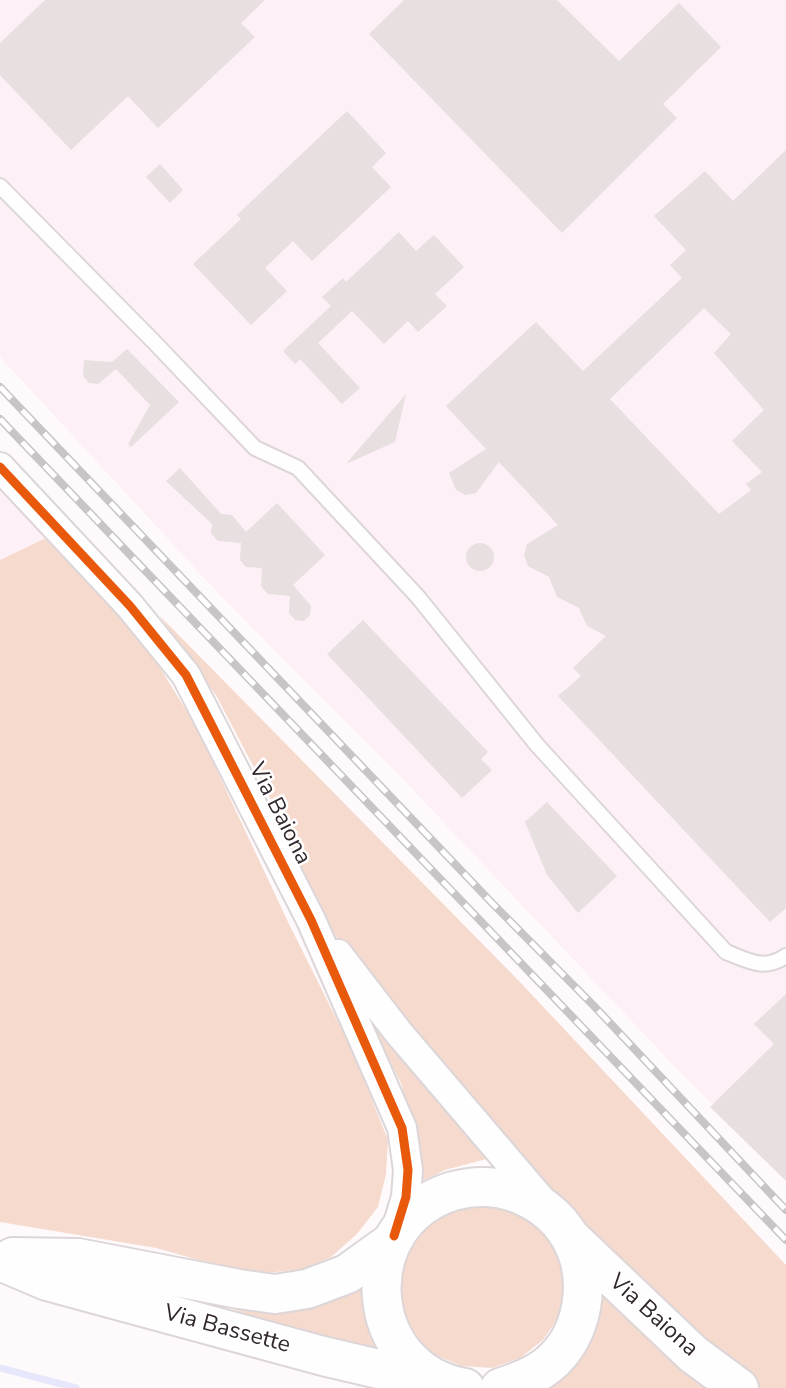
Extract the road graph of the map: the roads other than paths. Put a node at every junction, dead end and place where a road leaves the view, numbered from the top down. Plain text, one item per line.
1 (0, 186) edge
2 (0, 467) edge
3 (311, 920) junction
4 (786, 956) edge
5 (561, 1226) junction
6 (392, 1240) junction
7 (0, 1259) edge
8 (461, 1387) edge
9 (500, 1388) edge
10 (738, 1388) edge

1 - 4 lane
2 - 3 street, Via Baiona
3 - 5 street, Via Baiona
3 - 6 street, Via Baiona
5 - 6 main road, Via Bassette
5 - 9 main road
5 - 10 main road, Via Baiona
6 - 7 main road, Via Bassette
6 - 8 main road
7 - 8 main road, Via Bassette

